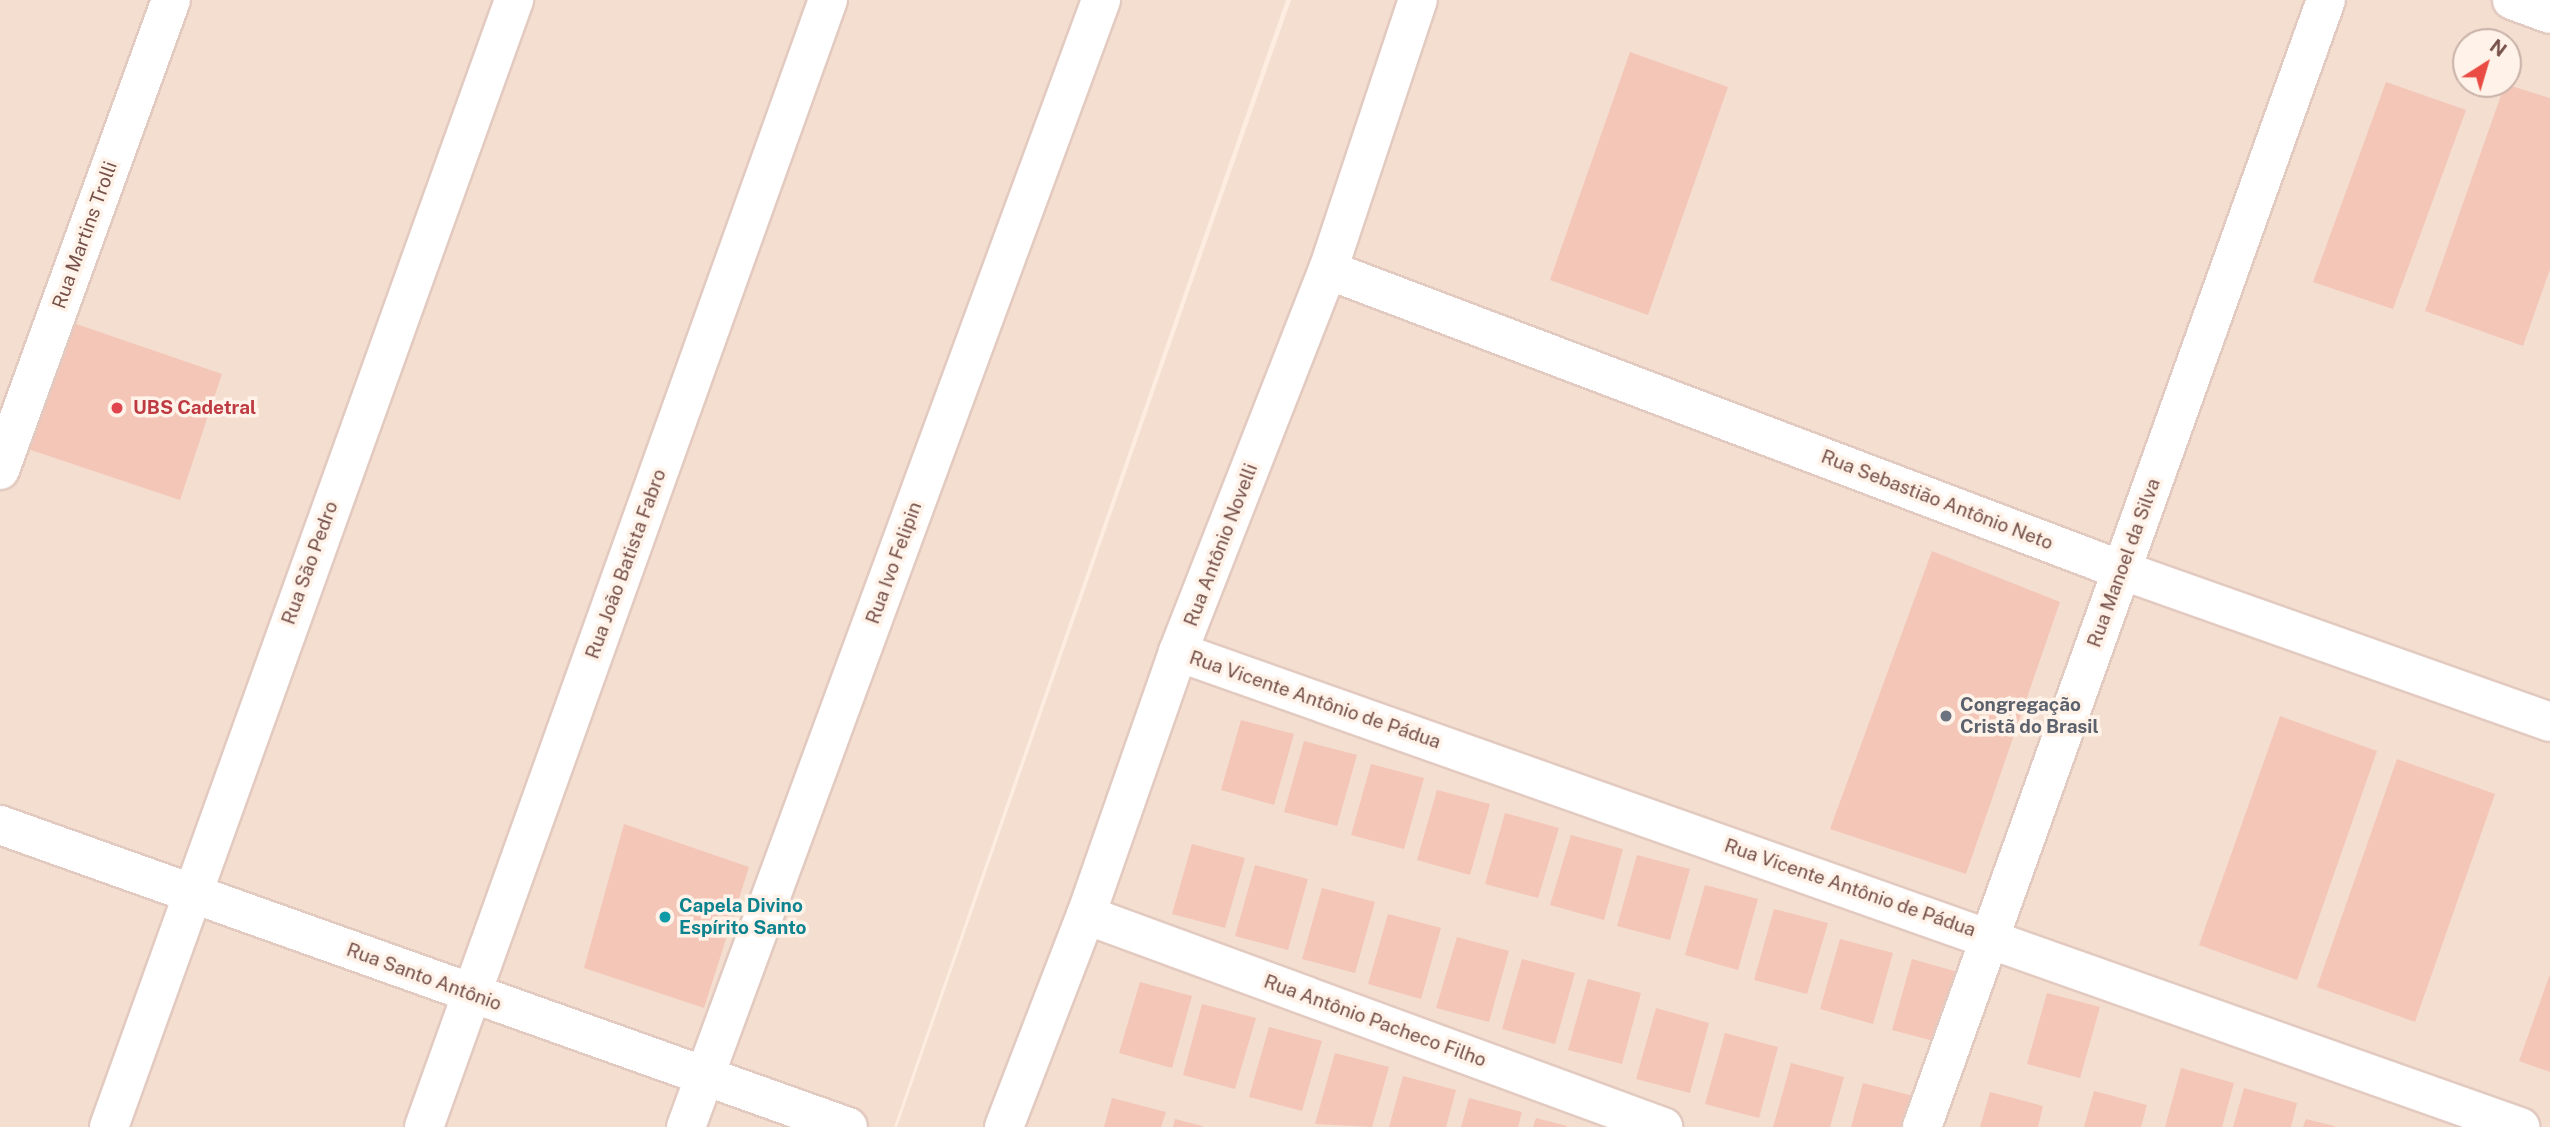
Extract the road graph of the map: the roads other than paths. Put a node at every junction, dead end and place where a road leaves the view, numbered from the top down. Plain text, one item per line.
1 (171, 0) edge
2 (513, 0) edge
3 (828, 0) edge
4 (1101, 0) edge
5 (1418, 0) edge
6 (2326, 0) edge
7 (2512, 0) edge
8 (2550, 14) edge
9 (1328, 270) junction
10 (0, 470) edge
11 (2121, 570) junction
12 (1178, 652) junction
13 (2550, 722) edge
14 (0, 825) edge
15 (191, 894) junction
16 (1086, 915) junction
17 (1990, 937) junction
18 (472, 994) junction
19 (704, 1079) junction
20 (109, 1127) edge
21 (424, 1127) edge
22 (686, 1127) edge
23 (848, 1127) edge
24 (1004, 1127) edge
25 (1663, 1127) edge
26 (1922, 1127) edge
27 (2520, 1127) edge

1 - 10 street, Rua Martins Trolli
2 - 15 street, Rua São Pedro
3 - 18 street, Rua João Batista Fabro
4 - 19 street, Rua Ivo Felipin
5 - 9 street, Rua Antônio Novelli
6 - 11 street, Rua Manoel da Silva
7 - 8 street
9 - 11 street, Rua Sebastião Antônio Neto
9 - 12 street, Rua Antônio Novelli
11 - 13 street, Rua Sebastião Antônio Neto
11 - 17 street, Rua Manoel da Silva
12 - 16 street, Rua Antônio Novelli
12 - 17 street, Rua Vicente Antônio de Pádua
14 - 15 street, Rua Santo Antônio
15 - 18 street, Rua Santo Antônio
15 - 20 street, Rua São Pedro
16 - 24 street, Rua Antônio Novelli
16 - 25 street, Rua Antônio Pacheco Filho
17 - 26 street, Rua Manoel da Silva
17 - 27 street, Rua Vicente Antônio de Pádua
18 - 19 street, Rua Santo Antônio
18 - 21 street, Rua João Batista Fabro
19 - 22 street, Rua Ivo Felipin
19 - 23 street, Rua Santo Antônio

